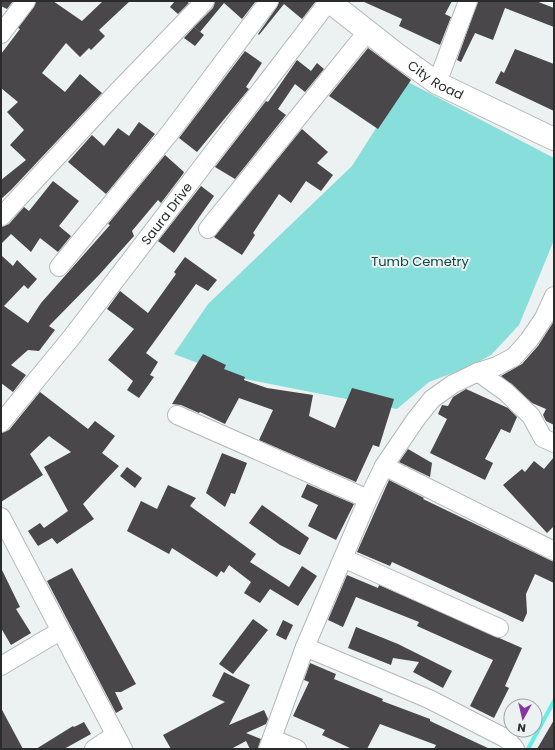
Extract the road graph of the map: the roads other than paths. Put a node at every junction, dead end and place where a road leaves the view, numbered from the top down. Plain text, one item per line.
1 (26, 1) edge
2 (205, 1) edge
3 (269, 1) edge
4 (329, 1) edge
5 (468, 1) edge
6 (367, 32) junction
7 (1, 34) edge
8 (437, 83) junction
9 (554, 140) edge
10 (1, 217) edge
11 (208, 229) dead end
12 (59, 267) dead end
13 (554, 296) edge
14 (549, 321) edge
15 (478, 372) junction
16 (177, 415) dead end
17 (1, 423) edge
18 (554, 444) edge
19 (384, 466) junction
20 (368, 499) junction
21 (3, 527) edge
22 (554, 552) edge
23 (343, 558) junction
24 (499, 628) dead end
25 (60, 631) junction
26 (305, 647) junction
27 (1, 666) edge
28 (119, 742) edge
29 (271, 744) edge
30 (511, 744) edge
31 (94, 749) edge
32 (297, 749) edge

1 - 7 street
2 - 10 street
3 - 12 street
4 - 6 main road, City Road
4 - 17 street, Saura Drive
5 - 8 street
6 - 8 main road, City Road
6 - 11 street
8 - 9 main road, City Road
13 - 14 street
14 - 15 street
15 - 18 street
15 - 19 street
16 - 20 street
19 - 20 street
19 - 22 street
20 - 23 street
21 - 25 street
23 - 24 street
23 - 26 street
25 - 27 street
25 - 28 street
26 - 29 street
26 - 30 street
28 - 31 street
29 - 32 street

